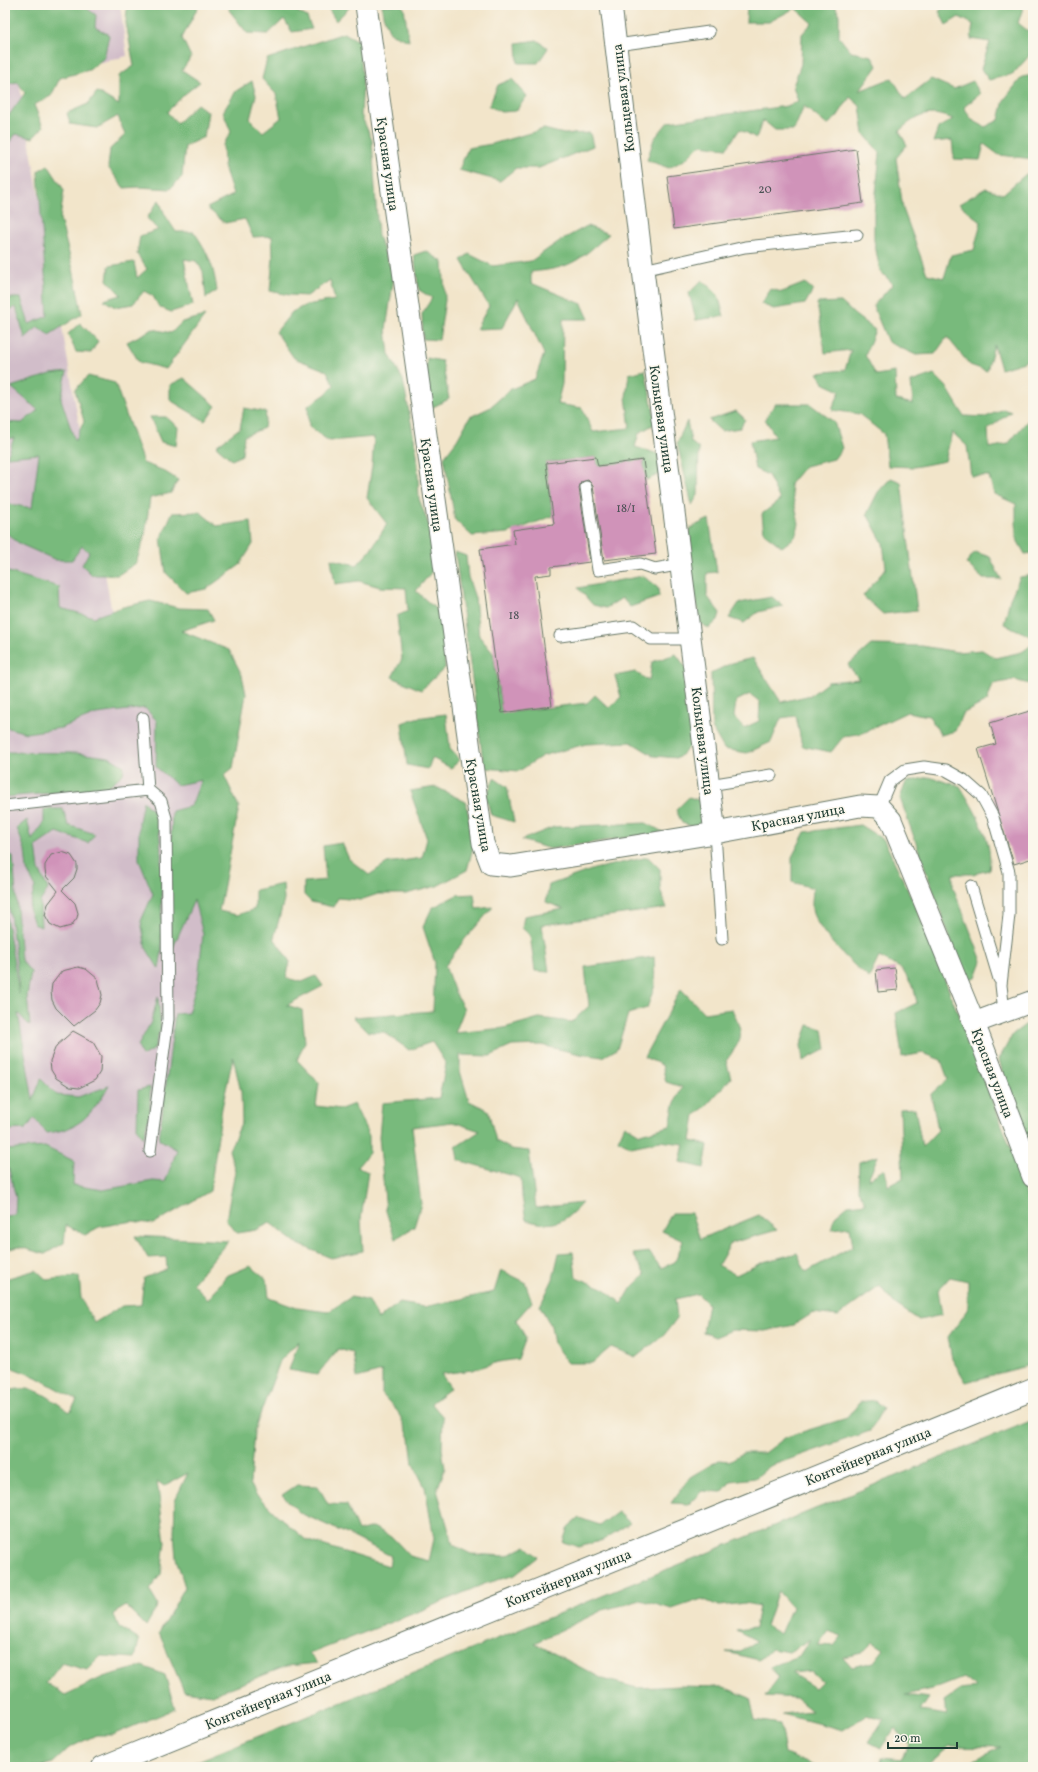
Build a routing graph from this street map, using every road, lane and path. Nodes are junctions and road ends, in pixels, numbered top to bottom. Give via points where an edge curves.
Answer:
1 (366, 5) edge
2 (611, 5) edge
3 (708, 32) dead end
4 (617, 45) junction
5 (857, 235) dead end
6 (643, 270) junction
7 (586, 487) dead end
8 (682, 564) junction
9 (560, 636) dead end
10 (690, 639) junction
11 (143, 718) dead end
12 (771, 775) dead end
13 (709, 785) junction
14 (148, 790) junction
15 (5, 806) edge
16 (879, 807) junction
17 (715, 833) junction
18 (971, 886) dead end
19 (722, 939) dead end
20 (1001, 985) junction
21 (1033, 1001) edge
22 (1004, 1012) junction
23 (974, 1023) junction
24 (150, 1151) dead end
25 (1033, 1177) edge
26 (1033, 1389) edge
27 (102, 1767) edge

1 - 17 street, Красная улица via 483,843 491,864 511,866
2 - 4 street, Кольцевая улица
3 - 4 lane
4 - 6 street, Кольцевая улица
5 - 6 lane via 745,247
6 - 8 street, Кольцевая улица
7 - 8 lane via 598,570 640,564 655,569
8 - 10 street, Кольцевая улица
9 - 10 lane via 633,626 651,639
10 - 13 street, Кольцевая улица
11 - 14 lane
12 - 13 lane
13 - 17 street, Кольцевая улица
14 - 15 lane
14 - 24 lane via 161,801 166,818 168,1019
16 - 17 street, Красная улица via 860,806
16 - 20 lane via 890,781 905,770 924,767 946,770 964,780 981,795 993,817 1009,872 1009,915
16 - 23 street, Красная улица via 890,820
17 - 19 lane
18 - 20 lane
20 - 22 lane
21 - 22 street
22 - 23 street
23 - 25 street, Красная улица
26 - 27 street, Контейнерная улица

